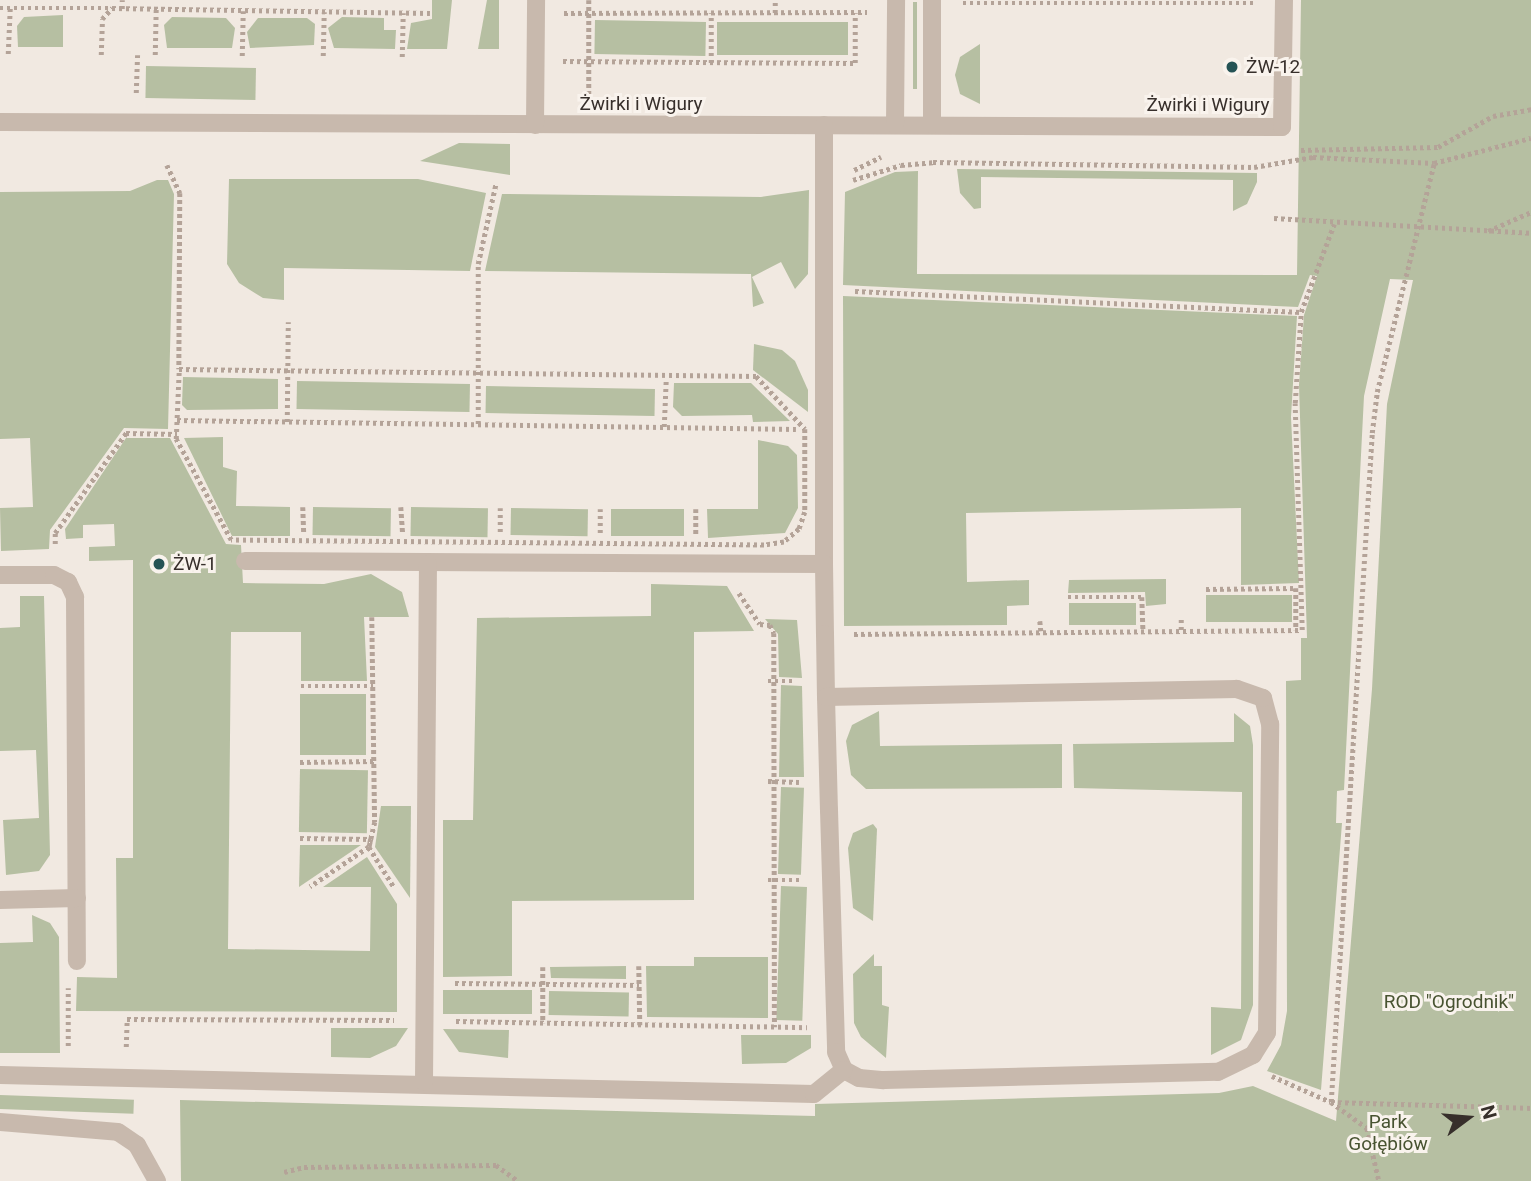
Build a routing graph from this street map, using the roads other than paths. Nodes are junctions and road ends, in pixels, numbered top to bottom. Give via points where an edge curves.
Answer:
1 (932, 0) edge
2 (1284, 0) edge
3 (896, 6) edge
4 (536, 7) edge
5 (0, 122) edge
6 (535, 125) junction
7 (824, 125) junction
8 (895, 125) junction
9 (932, 125) junction
10 (244, 561) dead end
11 (428, 564) junction
12 (824, 564) junction
13 (0, 575) edge
14 (826, 697) junction
15 (77, 898) junction
16 (0, 900) edge
17 (77, 961) road end
18 (844, 1070) junction
19 (0, 1075) edge
20 (424, 1082) junction
21 (0, 1122) edge
22 (157, 1181) edge

1 - 9 street
2 - 9 street, Żwirki i Wigury via 1282,127
3 - 8 street
4 - 6 street
5 - 6 street, Żwirki i Wigury
6 - 7 street, Żwirki i Wigury
7 - 8 street, Żwirki i Wigury
7 - 12 street
8 - 9 street, Żwirki i Wigury
10 - 11 street
11 - 12 street
11 - 20 street
12 - 14 street
13 - 15 street via 54,575 68,582 75,597
14 - 18 street via 836,1052
14 - 18 street via 1237,689 1263,698 1270,724 1267,1033 1245,1060 1218,1072 884,1080 859,1078
15 - 16 street
15 - 17 street
18 - 20 street via 814,1094
19 - 20 street
21 - 22 street via 118,1132 137,1145

